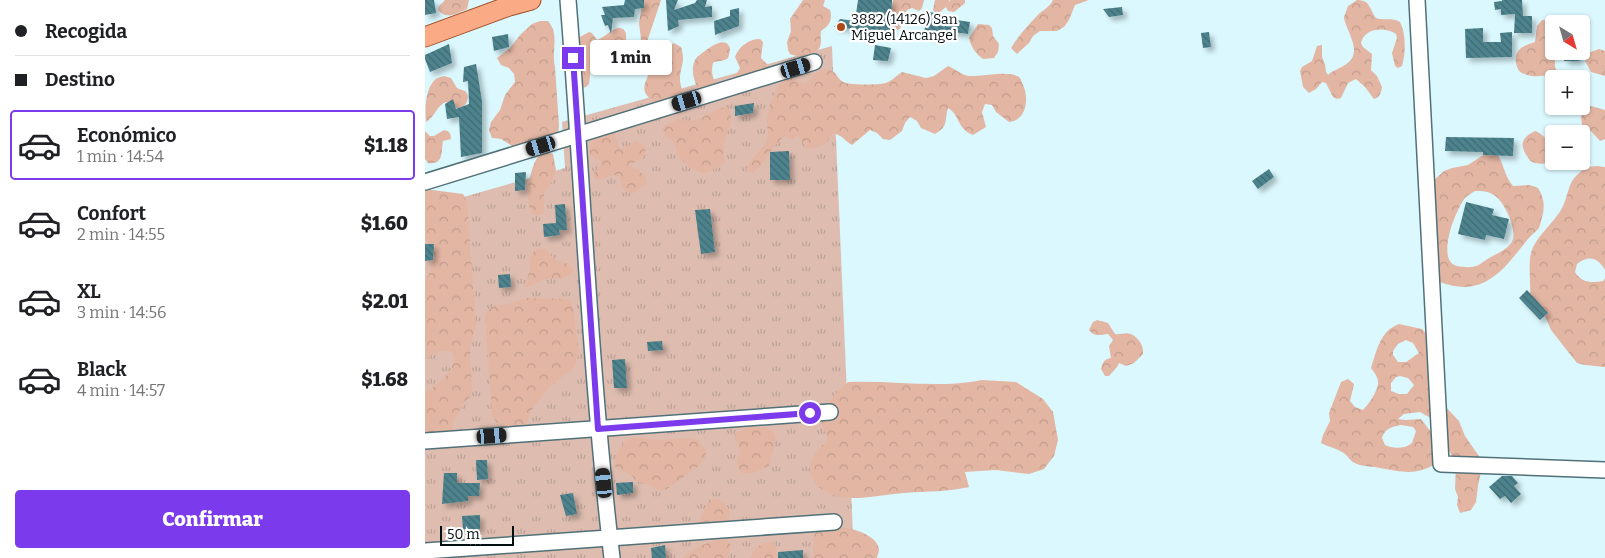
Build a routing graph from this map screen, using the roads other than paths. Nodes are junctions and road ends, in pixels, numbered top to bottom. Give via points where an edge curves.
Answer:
1 (531, 0) edge
2 (568, 0) edge
3 (1417, 0) edge
4 (425, 37) edge
5 (814, 62) dead end
6 (579, 135) junction
7 (425, 182) edge
8 (830, 412) dead end
9 (598, 429) junction
10 (425, 441) edge
11 (1605, 470) edge
12 (834, 522) dead end
13 (609, 537) junction
14 (425, 551) edge
15 (612, 558) edge

1 - 4 main road
2 - 6 street
3 - 11 street via 1441,464
5 - 6 street
6 - 7 street
6 - 9 street
8 - 9 street
9 - 10 street
9 - 13 street
12 - 13 street
13 - 14 street
13 - 15 street

